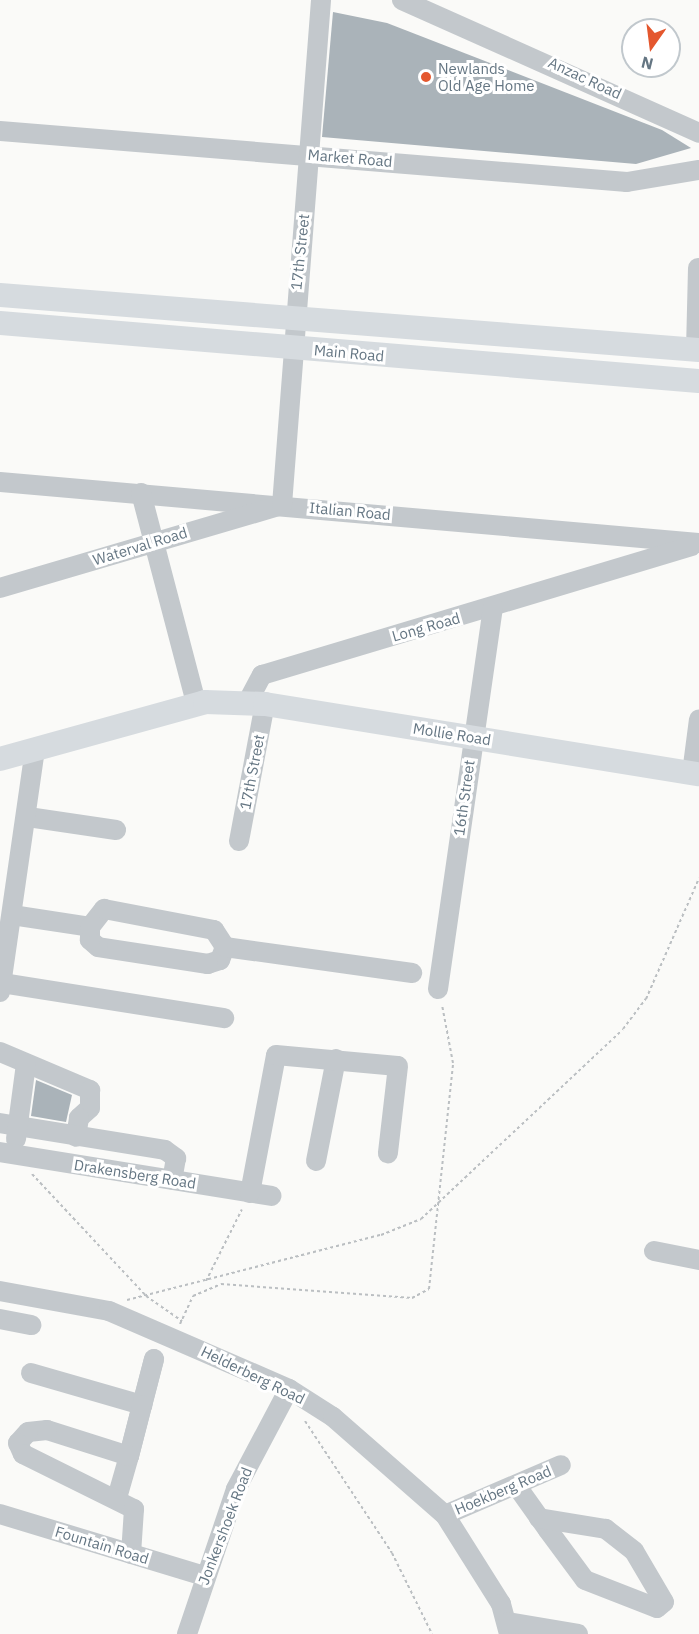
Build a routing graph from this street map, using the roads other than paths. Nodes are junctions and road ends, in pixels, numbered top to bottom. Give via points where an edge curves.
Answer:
1 (321, 0) edge
2 (402, 0) edge
3 (0, 131) edge
4 (699, 133) edge
5 (310, 154) junction
6 (699, 170) edge
7 (698, 268) edge
8 (0, 295) edge
9 (294, 315) junction
10 (0, 323) edge
11 (291, 348) junction
12 (697, 350) edge
13 (699, 381) edge
14 (0, 482) edge
15 (141, 493) junction
16 (282, 505) junction
17 (632, 535) junction
18 (156, 540) junction
19 (699, 543) edge
20 (618, 565) junction
21 (0, 588) edge
22 (493, 607) junction
23 (201, 702) junction
24 (256, 703) junction
25 (699, 719) edge
26 (473, 738) junction
27 (35, 749) junction
28 (0, 759) edge
29 (695, 773) edge
30 (28, 817) junction
31 (116, 830) dead end
32 (239, 841) dead end
33 (12, 915) junction
34 (90, 927) junction
35 (225, 947) junction
36 (412, 973) dead end
37 (1, 988) edge
38 (438, 989) road end
39 (224, 1018) dead end
40 (0, 1052) edge
41 (336, 1059) junction
42 (26, 1064) junction
43 (8, 1125) edge
44 (76, 1137) junction
45 (388, 1153) dead end
46 (8, 1154) edge
47 (316, 1161) dead end
48 (172, 1180) junction
49 (250, 1193) junction
50 (271, 1196) dead end
51 (654, 1251) dead end
52 (699, 1260) edge
53 (0, 1291) edge
54 (0, 1319) edge
55 (32, 1325) dead end
56 (31, 1373) dead end
57 (286, 1394) junction
58 (142, 1406) junction
59 (129, 1456) junction
60 (561, 1465) dead end
61 (516, 1485) junction
62 (117, 1498) junction
63 (0, 1515) edge
64 (445, 1515) junction
65 (539, 1518) junction
66 (131, 1554) junction
67 (204, 1576) junction
68 (509, 1628) edge
69 (188, 1634) edge
70 (578, 1634) edge

1 - 5 street, 17th Street
2 - 4 street, Anzac Road
3 - 5 street, Market Road
5 - 6 street, Market Road via 627,182
5 - 9 street, 17th Street
7 - 12 street
8 - 9 main road
9 - 11 street, 17th Street
9 - 12 main road
10 - 11 main road, Main Road
11 - 13 main road, Main Road
11 - 16 street, 17th Street
14 - 15 street, Italian Road
15 - 16 street, Italian Road
15 - 18 street
16 - 17 street, Italian Road
16 - 18 street, Waterval Road
17 - 19 street, Italian Road
17 - 20 street
18 - 21 street, Waterval Road
18 - 23 street
19 - 20 street, Long Road
20 - 22 street, Long Road
22 - 24 street, Long Road via 262,675
22 - 26 street, 16th Street
23 - 24 main road, Mollie Road
23 - 27 main road
24 - 26 main road, Mollie Road
24 - 32 street, 17th Street
25 - 29 street
26 - 29 main road, Mollie Road
26 - 38 street, 16th Street
27 - 28 main road
27 - 30 street
30 - 31 street
30 - 33 street
33 - 34 street
33 - 37 street
34 - 35 street via 104,909 214,930
34 - 35 street via 90,940 98,947 208,964 220,960
35 - 36 street
37 - 39 street
40 - 42 street
41 - 45 street via 399,1067
41 - 47 street
41 - 49 street via 274,1056
42 - 43 street
42 - 44 street via 73,1078 90,1090 90,1108 79,1118
43 - 44 street
43 - 46 street
44 - 48 street via 173,1153
46 - 48 street, Drakensberg Road
48 - 49 street, Drakensberg Road
49 - 50 street, Drakensberg Road
51 - 52 street
53 - 57 street, Helderberg Road via 79,1303 178,1329
54 - 55 street
56 - 58 street
57 - 64 street, Helderberg Road via 333,1417
57 - 67 street, Jonkershoek Road via 236,1489
58 - 59 street
58 - 59 street via 154,1359
59 - 62 street
59 - 62 street via 47,1430 28,1432 18,1443 23,1454
60 - 61 street, Hoekberg Road
61 - 64 street, Hoekberg Road
61 - 65 street
62 - 66 street via 137,1516
63 - 66 street, Fountain Road
64 - 68 street, Helderberg Road
65 - 65 street via 585,1580 657,1608 663,1602 634,1551 606,1529
66 - 67 street, Fountain Road
67 - 69 street, Jonkershoek Road
68 - 70 street

